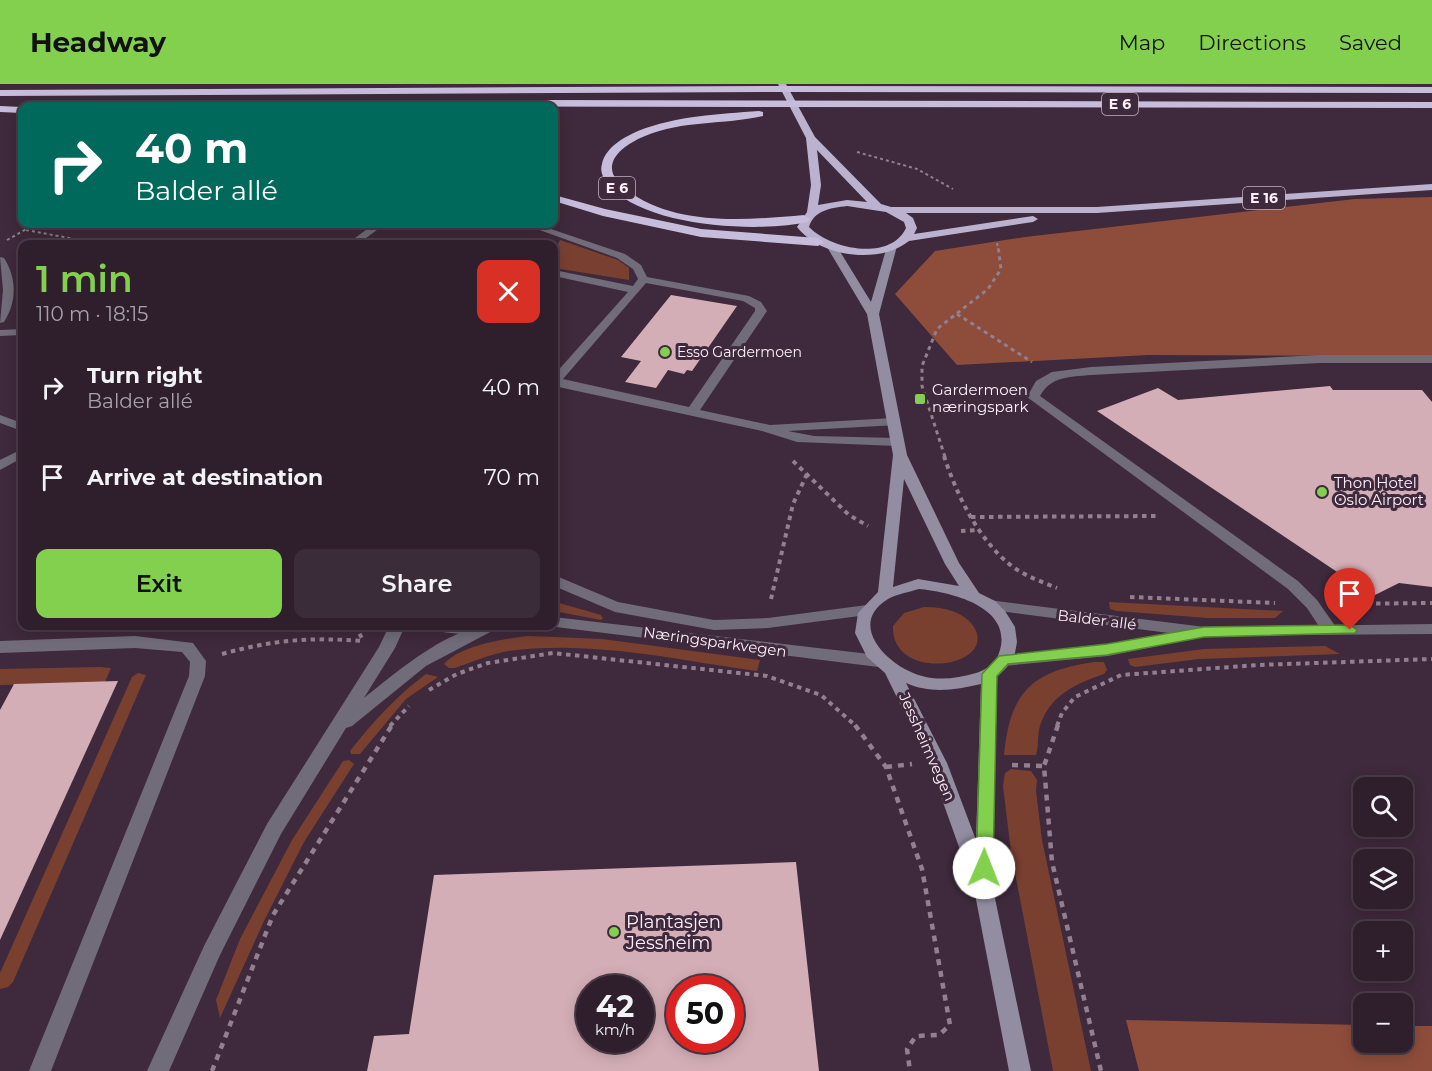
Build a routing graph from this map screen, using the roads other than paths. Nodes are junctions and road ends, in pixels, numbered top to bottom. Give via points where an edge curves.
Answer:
1 (782, 84) edge
2 (1432, 90) edge
3 (2, 93) edge
4 (879, 103) junction
5 (558, 104) edge
6 (1432, 105) edge
7 (0, 109) edge
8 (18, 109) edge
9 (811, 138) junction
10 (1432, 187) edge
11 (558, 199) edge
12 (876, 205) junction
13 (892, 210) junction
14 (1097, 210) junction
15 (808, 216) junction
16 (374, 228) edge
17 (540, 228) edge
18 (549, 231) junction
19 (907, 238) junction
20 (358, 240) edge
21 (546, 240) edge
22 (818, 242) junction
23 (892, 246) junction
24 (832, 247) junction
25 (0, 260) edge
26 (558, 274) edge
27 (4, 276) edge
28 (643, 279) junction
29 (636, 290) junction
30 (3, 301) edge
31 (873, 315) junction
32 (0, 320) edge
33 (18, 332) edge
34 (0, 333) edge
35 (1432, 359) edge
36 (558, 378) edge
37 (558, 383) edge
38 (692, 412) junction
39 (0, 419) edge
40 (893, 422) junction
41 (18, 426) edge
42 (765, 428) junction
43 (899, 448) junction
44 (18, 455) edge
45 (0, 466) edge
46 (558, 582) edge
47 (885, 593) junction
48 (972, 594) junction
49 (989, 605) junction
50 (867, 610) junction
51 (558, 622) edge
52 (1432, 629) edge
53 (395, 630) edge
54 (480, 630) edge
55 (1330, 630) junction
56 (1204, 632) junction
57 (0, 648) edge
58 (1004, 660) junction
59 (878, 661) junction
60 (893, 673) junction
61 (989, 674) junction
62 (336, 730) junction
63 (984, 889) junction
64 (40, 1071) edge
65 (158, 1071) edge
66 (1020, 1071) edge

1 - 9 highway, E 16
2 - 3 highway, E 6
4 - 5 highway, E 6
4 - 6 highway, E 6
4 - 15 highway, E 6 via 670,126 626,142 615,150 607,165 606,172 621,191 664,212 721,221
7 - 8 highway
9 - 12 highway, E 16
9 - 15 highway, E 16 via 816,185
10 - 14 highway, E 16
11 - 22 highway, E 6 via 701,234
12 - 13 highway, E 16
12 - 15 highway, E 16 via 847,203 821,208
13 - 14 highway, E 16
13 - 19 highway via 909,223 911,231
14 - 19 highway, E 16
15 - 22 highway via 803,227
16 - 20 street
17 - 18 street
18 - 21 street
18 - 28 street via 621,256 637,267
19 - 23 highway, E 16
22 - 24 highway, E 16
23 - 24 highway, E 16 via 863,251
23 - 31 main road
24 - 31 main road
25 - 27 street
26 - 29 street
27 - 30 street
28 - 29 street
28 - 38 street via 746,298 760,308
29 - 36 street
30 - 32 street
31 - 40 main road
33 - 34 street
35 - 55 street via 1308,360 1091,371 1052,376 1040,384 1033,397 1293,585
37 - 38 street
38 - 42 street
39 - 41 street
40 - 42 street
40 - 43 main road
42 - 43 street via 797,438
43 - 47 main road
43 - 48 main road via 939,540
44 - 45 street
46 - 50 street, Næringsparkvegen via 615,607 714,625 768,623
47 - 48 main road via 918,584
47 - 50 main road
48 - 49 main road
49 - 56 street, Balder allé
49 - 58 main road via 1004,622 1009,641
50 - 59 main road via 862,635
51 - 59 street, Næringsparkvegen
52 - 55 street, Balder allé
53 - 62 street
54 - 62 street via 420,662
55 - 56 street, Balder allé
56 - 58 street, Balder allé via 1107,650
57 - 64 street via 135,642 187,647 198,661 197,676
58 - 61 main road
59 - 60 main road
60 - 61 main road via 933,685 973,682
60 - 63 main road, Jessheimvegen via 938,763
61 - 63 main road, Jessheimvegen
62 - 65 street via 274,829 211,952
63 - 66 main road, Jessheimvegen

